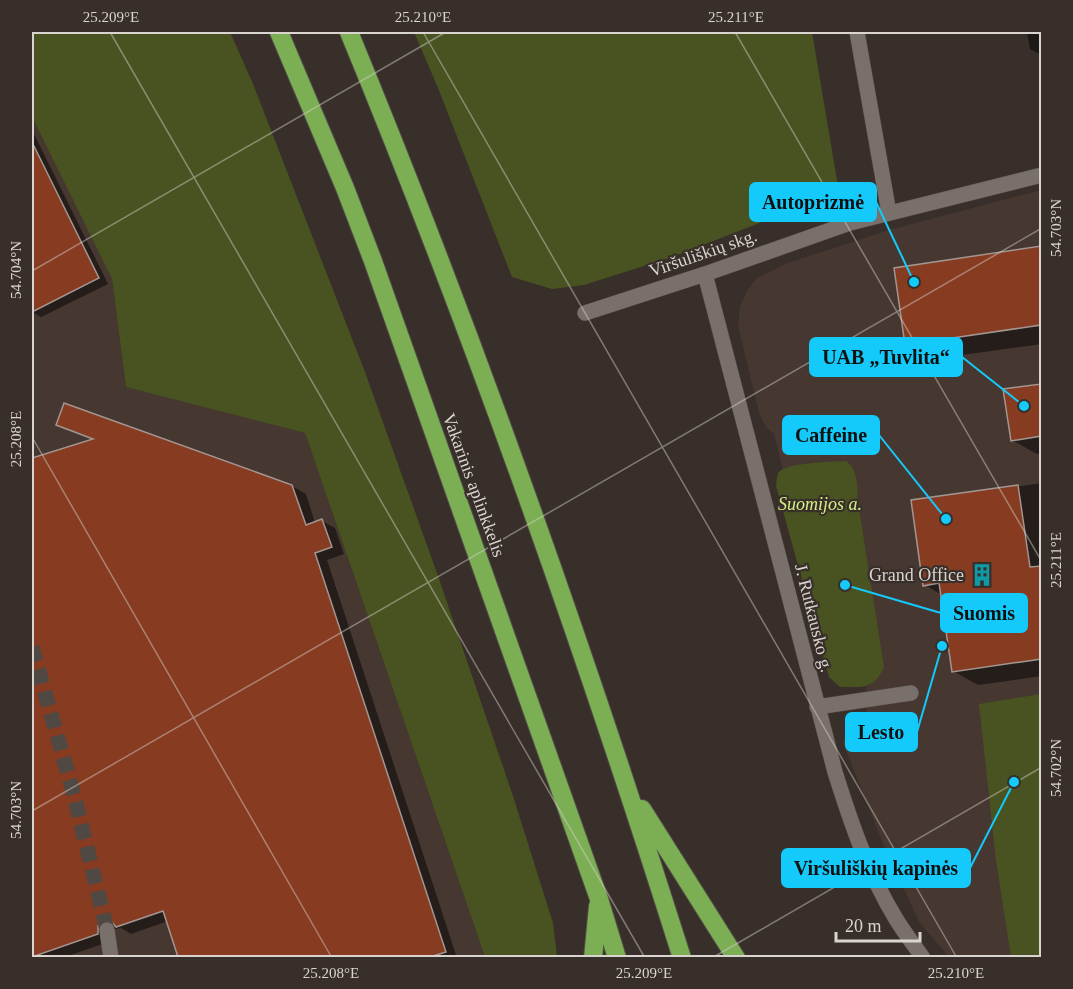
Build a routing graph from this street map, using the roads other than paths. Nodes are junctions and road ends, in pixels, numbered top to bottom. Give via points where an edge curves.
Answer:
1 (279, 32) edge
2 (349, 32) edge
3 (857, 32) edge
4 (1041, 175) edge
5 (889, 213) junction
6 (705, 274) junction
7 (585, 313) dead end
8 (912, 693) dead end
9 (817, 707) junction
10 (628, 787) junction
11 (599, 899) junction
12 (107, 930) tunnel mouth
13 (111, 957) edge
14 (592, 957) edge
15 (616, 957) edge
16 (681, 957) edge
17 (736, 957) edge
18 (923, 957) edge

1 - 11 highway, Vakarinis aplinkkelis via 373,261
2 - 10 highway via 477,355
3 - 5 street
4 - 5 street, Viršuliškių skg.
5 - 6 street, Viršuliškių skg.
6 - 7 street, Viršuliškių skg.
6 - 9 street, J. Rutkausko g.
8 - 9 street
9 - 18 street, J. Rutkausko g. via 852,825 874,878
10 - 16 highway
10 - 17 highway
11 - 14 highway
11 - 15 highway, Vakarinis aplinkkelis
12 - 13 street

